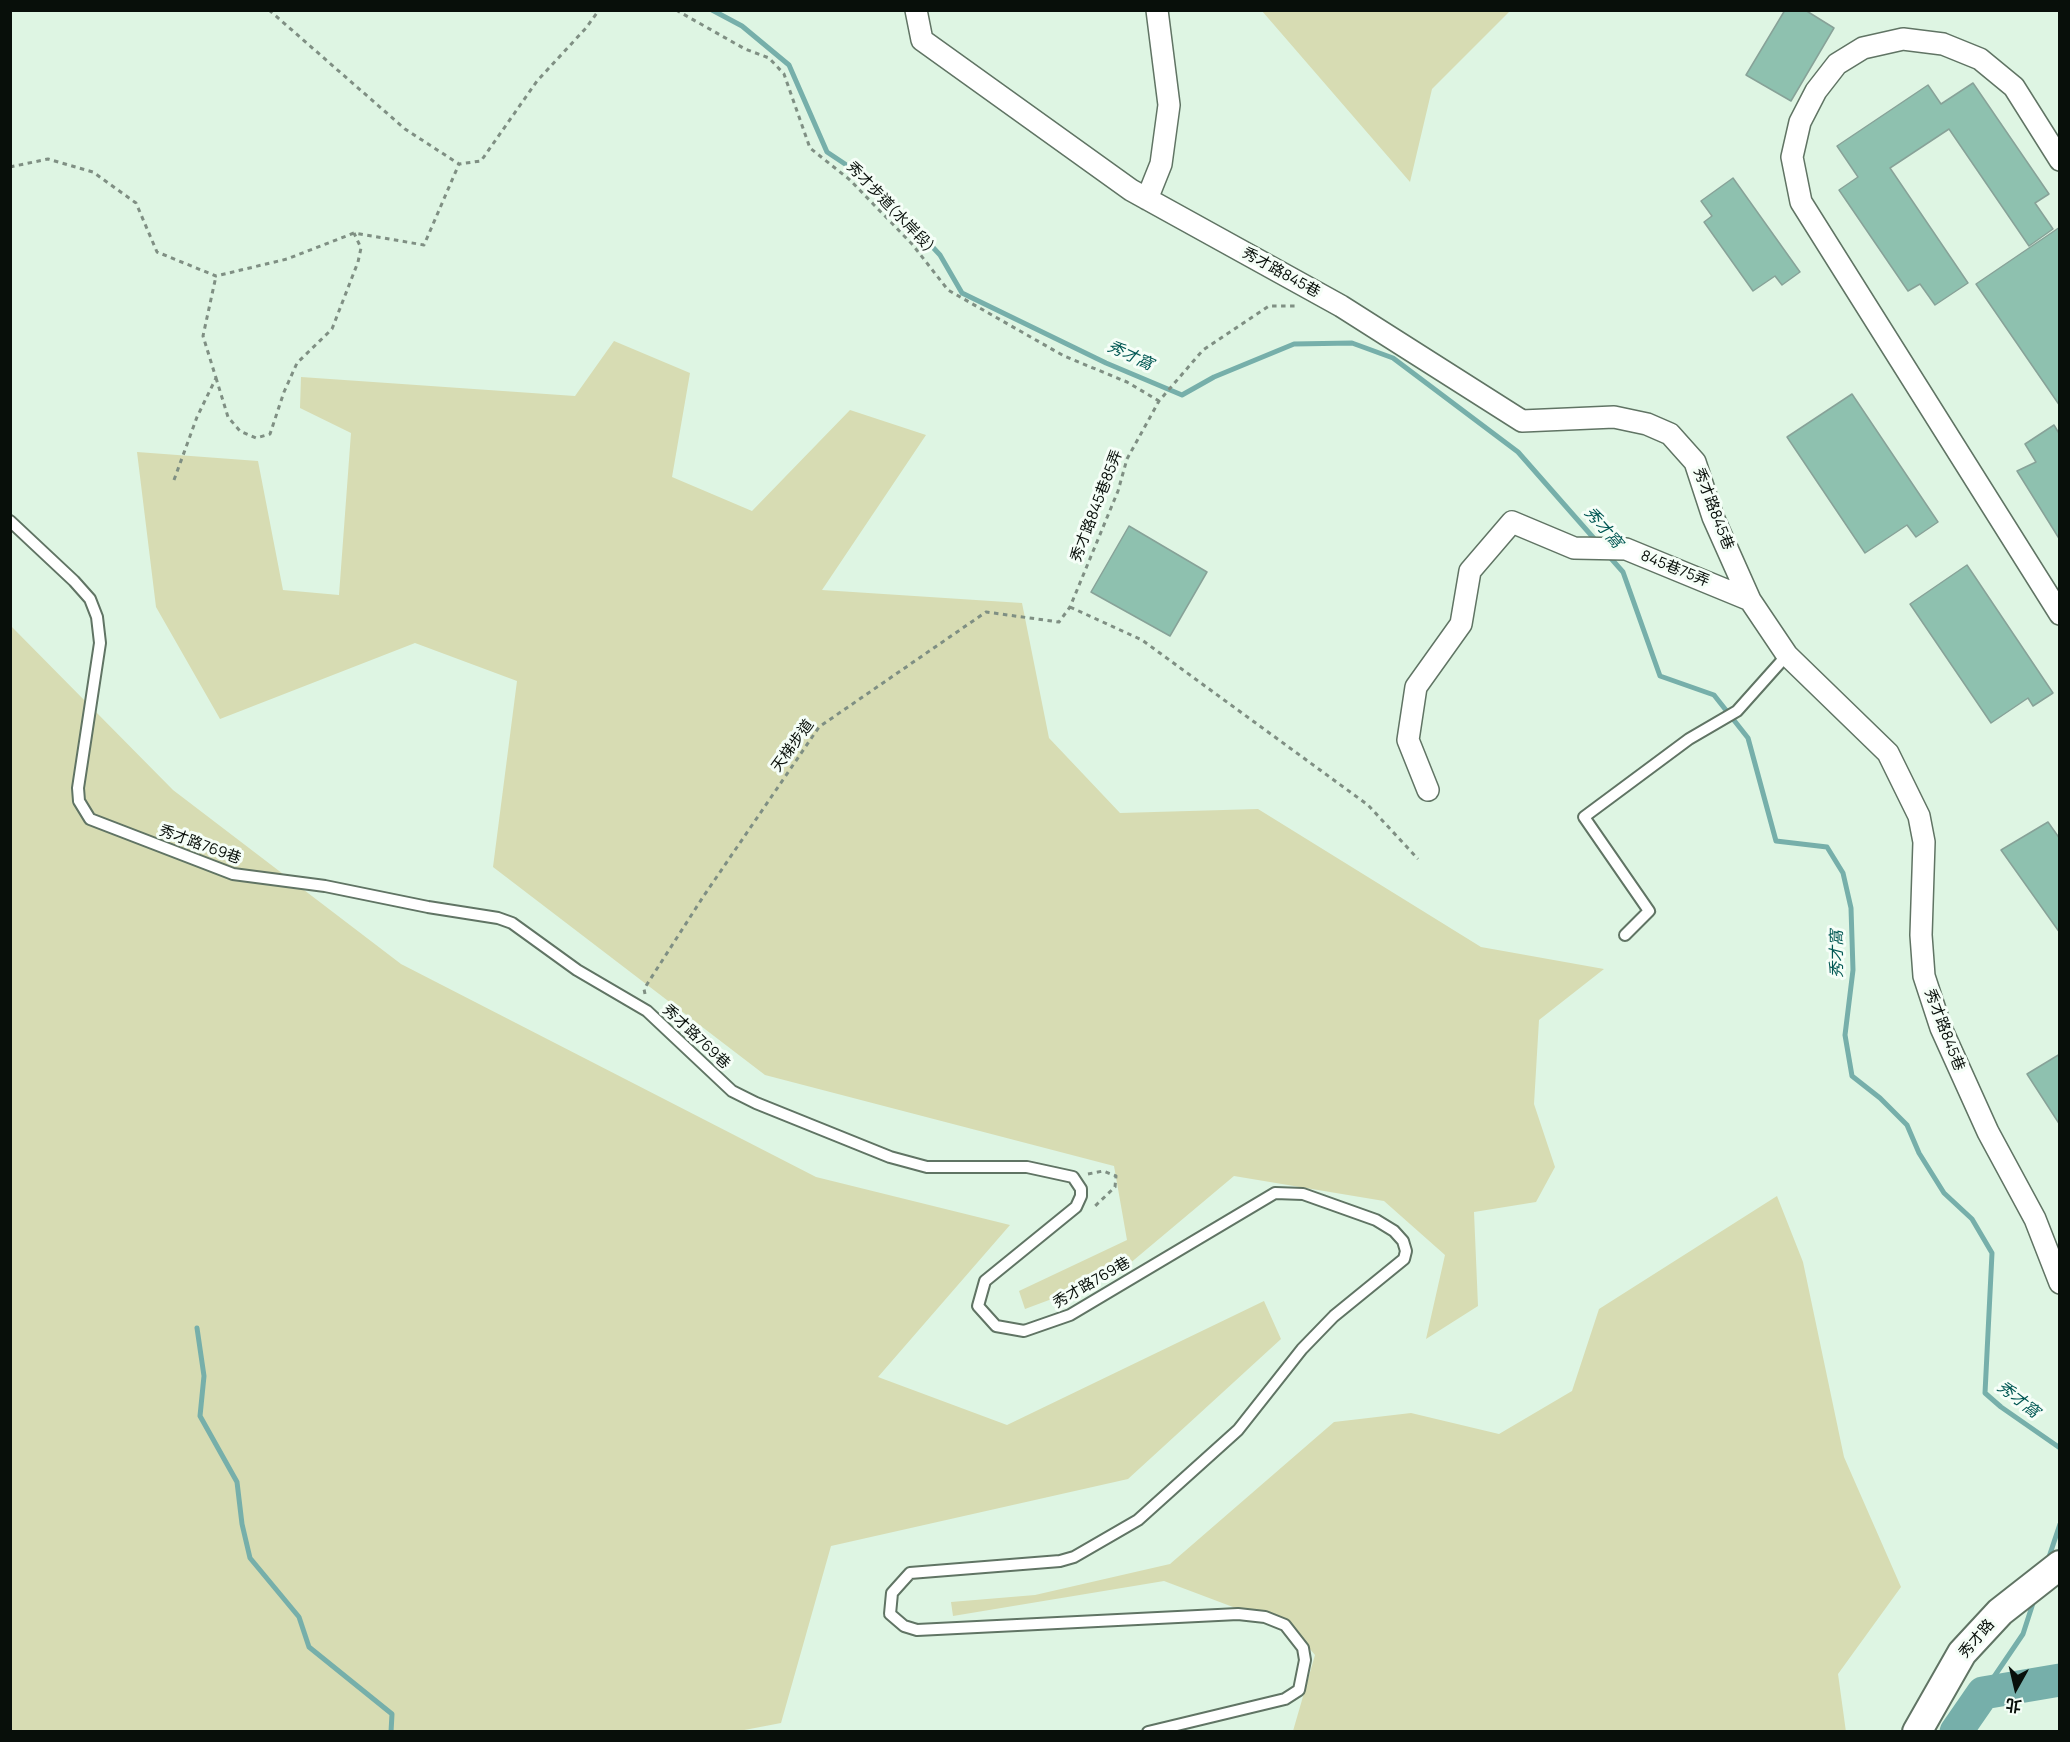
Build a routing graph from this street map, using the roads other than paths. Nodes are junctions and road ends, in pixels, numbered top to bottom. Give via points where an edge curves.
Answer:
1 (916, 10) edge
2 (1157, 10) edge
3 (2060, 160) edge
4 (1147, 199) junction
5 (10, 521) edge
6 (1750, 600) junction
7 (2060, 614) edge
8 (1787, 655) junction
9 (1428, 790) dead end
10 (1625, 935) dead end
11 (2060, 1283) edge
12 (2060, 1565) edge
13 (1148, 1731) edge
14 (1917, 1731) edge

1 - 4 street, 秀才路845巷 via 922,40
2 - 4 street via 1169,105 1161,164
3 - 7 street via 2014,87 1980,59 1943,44 1903,39 1863,48 1837,64 1816,91 1800,122 1792,157 1801,202
4 - 6 street, 秀才路845巷 via 1341,306 1522,421 1614,417 1670,434 1695,462 1713,517
5 - 13 lane, 秀才路769巷 via 74,581 90,599 97,617 100,643 78,788 79,801 90,819 233,874 325,886 512,922 577,970 647,1011 732,1091 890,1157 927,1167 1027,1167 1073,1176 1081,1189 1076,1207 985,1281 980,1292 978,1306 985,1317 1007,1330 1024,1331 1070,1315 1275,1193 1303,1194 1376,1220 1394,1231 1403,1241 1404,1259 1334,1316 1302,1349 1238,1430 1138,1520 1074,1557 910,1573 892,1593 890,1614 904,1626 917,1630 1238,1614 1264,1617 1285,1625 1303,1648 1305,1660 1299,1690 1285,1700
6 - 8 street, 秀才路845巷
6 - 9 street, 845巷75弄 via 1626,549 1574,548 1512,522 1470,571 1461,624 1416,687 1408,740
8 - 10 lane via 1737,711 1689,739 1584,818 1649,911
8 - 11 street, 秀才路845巷 via 1888,753 1919,816 1924,842 1924,976 1941,1029 1988,1132 2035,1219
12 - 14 main road, 秀才路 via 2000,1612 1962,1653

